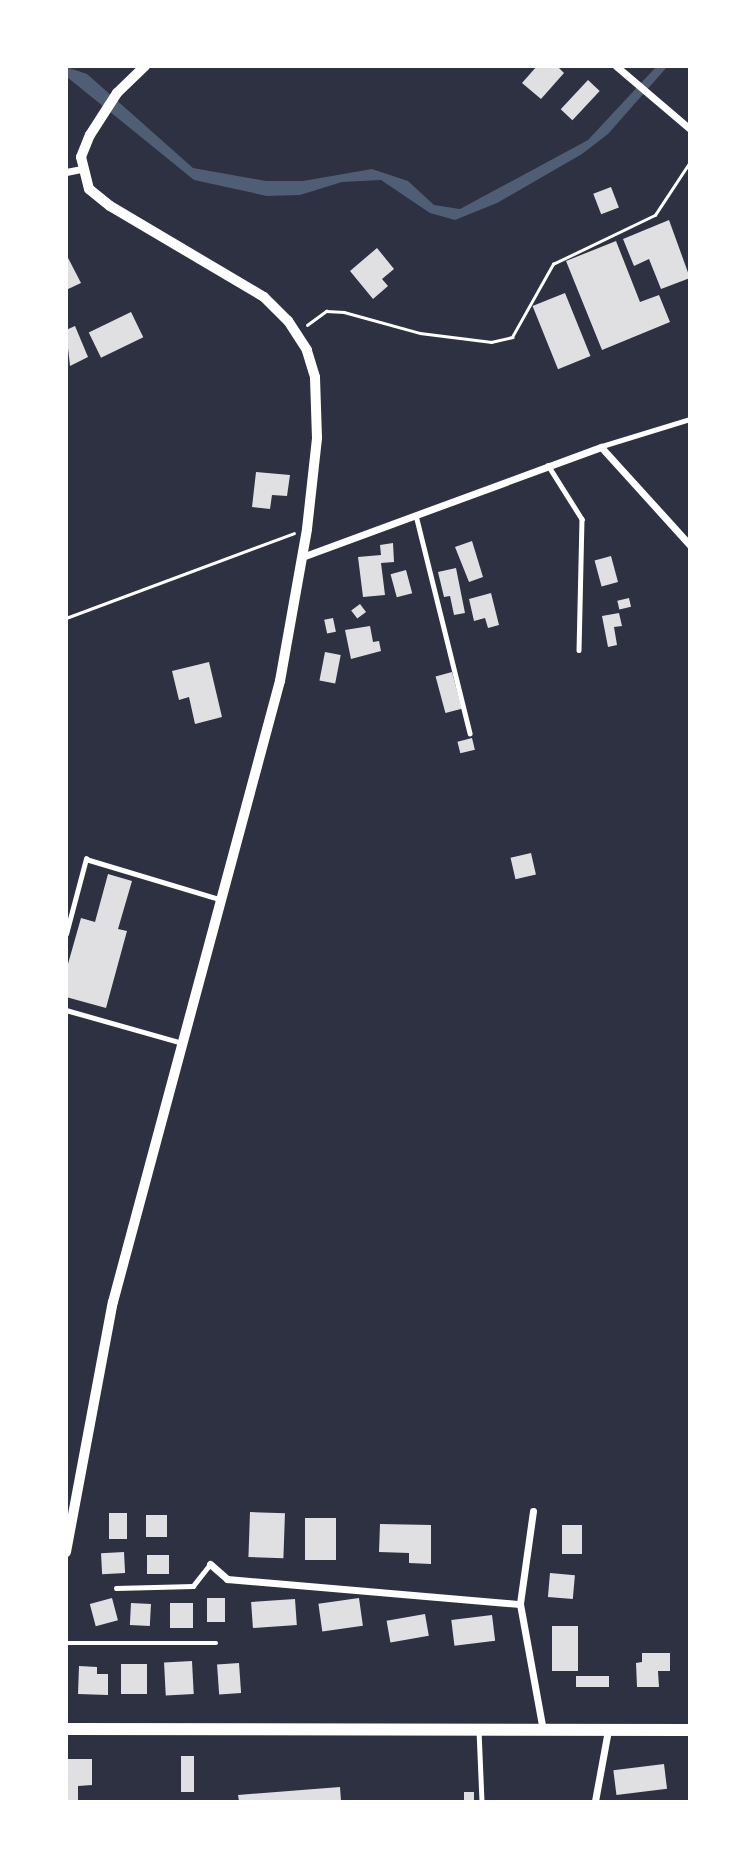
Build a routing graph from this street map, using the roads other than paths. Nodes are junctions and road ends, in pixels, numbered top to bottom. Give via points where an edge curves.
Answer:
1 (145, 66) edge
2 (616, 66) edge
3 (690, 129) edge
4 (81, 169) junction
5 (66, 172) edge
6 (690, 419) edge
7 (601, 447) junction
8 (548, 464) junction
9 (416, 514) junction
10 (690, 545) edge
11 (302, 557) junction
12 (579, 650) dead end
13 (470, 733) dead end
14 (223, 900) junction
15 (66, 934) edge
16 (66, 1010) edge
17 (185, 1044) junction
18 (533, 1511) dead end
19 (66, 1552) edge
20 (210, 1563) joint
21 (116, 1588) dead end
22 (520, 1604) junction
23 (66, 1643) edge
24 (216, 1643) dead end
25 (66, 1728) edge
26 (478, 1730) junction
27 (608, 1730) junction
28 (690, 1730) edge
29 (543, 1731) junction
30 (482, 1801) edge
31 (595, 1801) edge

1 - 4 street via 103,114 81,157
2 - 3 street
4 - 5 street
4 - 11 street via 89,189 110,206 264,297 299,336 316,388 317,438
6 - 7 lane
7 - 8 street
7 - 10 street
8 - 9 street
8 - 12 lane via 582,519
9 - 11 street
9 - 13 lane
11 - 14 street via 280,681
14 - 15 lane via 86,859
14 - 17 street
16 - 17 lane
17 - 19 street via 113,1302
18 - 22 street
20 - 21 lane via 193,1587
20 - 22 street via 227,1579
22 - 29 street
23 - 24 lane
25 - 26 main road
26 - 29 main road
26 - 30 lane
27 - 28 main road
27 - 29 main road
27 - 31 street

